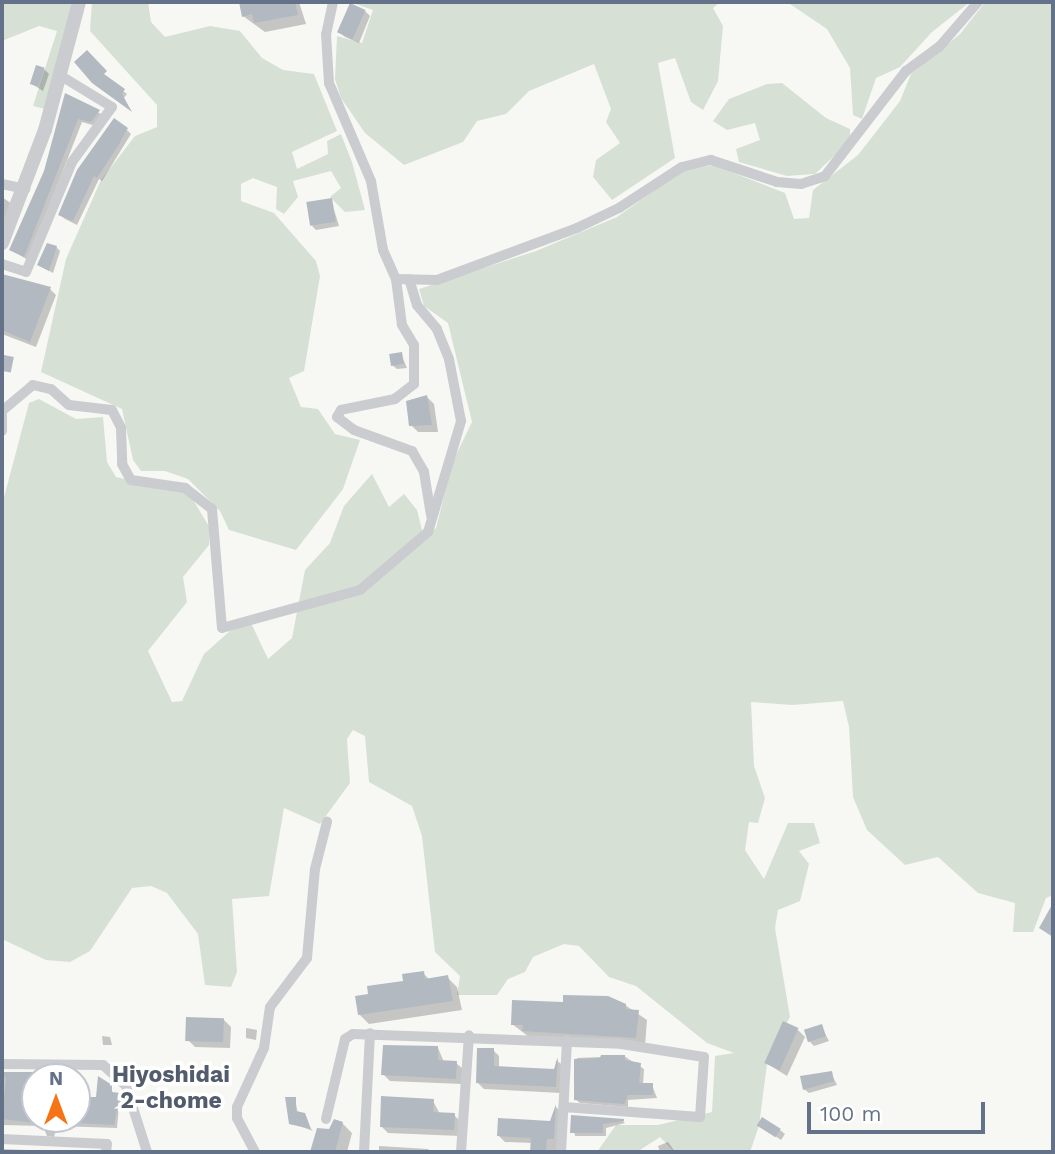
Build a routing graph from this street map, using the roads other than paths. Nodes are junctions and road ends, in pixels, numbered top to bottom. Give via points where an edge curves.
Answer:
1 (79, 2) edge
2 (333, 2) edge
3 (978, 2) edge
4 (61, 76) junction
5 (2, 184) edge
6 (25, 189) junction
7 (2, 243) edge
8 (2, 264) edge
9 (396, 279) junction
10 (409, 279) junction
11 (2, 412) edge
12 (2, 431) edge
13 (432, 518) junction
14 (327, 822) dead end
15 (370, 1033) junction
16 (469, 1035) junction
17 (566, 1040) junction
18 (2, 1064) edge
19 (563, 1107) junction
20 (326, 1119) dead end
21 (2, 1139) edge
22 (106, 1152) edge
23 (147, 1152) edge
24 (255, 1152) edge
25 (363, 1152) edge
26 (461, 1152) edge
27 (561, 1152) edge

1 - 4 street
2 - 9 street via 326,34 330,83 371,181 383,250
3 - 10 street via 956,30 906,71 825,176 801,184 777,182 711,160 682,167 578,228 437,280
4 - 6 street
4 - 8 street via 112,107 72,162 26,272
5 - 6 street
6 - 7 street
9 - 10 street
9 - 13 street via 402,325 414,345 414,384 396,398 341,410 337,417 354,430 412,451 424,472
10 - 13 street via 417,305 437,329 449,359 461,421
11 - 12 street
11 - 13 street via 33,385 51,389 69,405 111,410 121,428 122,464 131,480 184,488 212,509 222,628 360,590 428,532
14 - 24 street via 315,869 307,958 270,1007 264,1048 237,1107 237,1118
15 - 16 street
15 - 20 street via 345,1039
15 - 25 street
16 - 17 street
16 - 26 street
17 - 19 street
17 - 19 street via 704,1057 700,1117
18 - 23 street via 103,1065 126,1086
19 - 27 street
21 - 22 street via 107,1144

